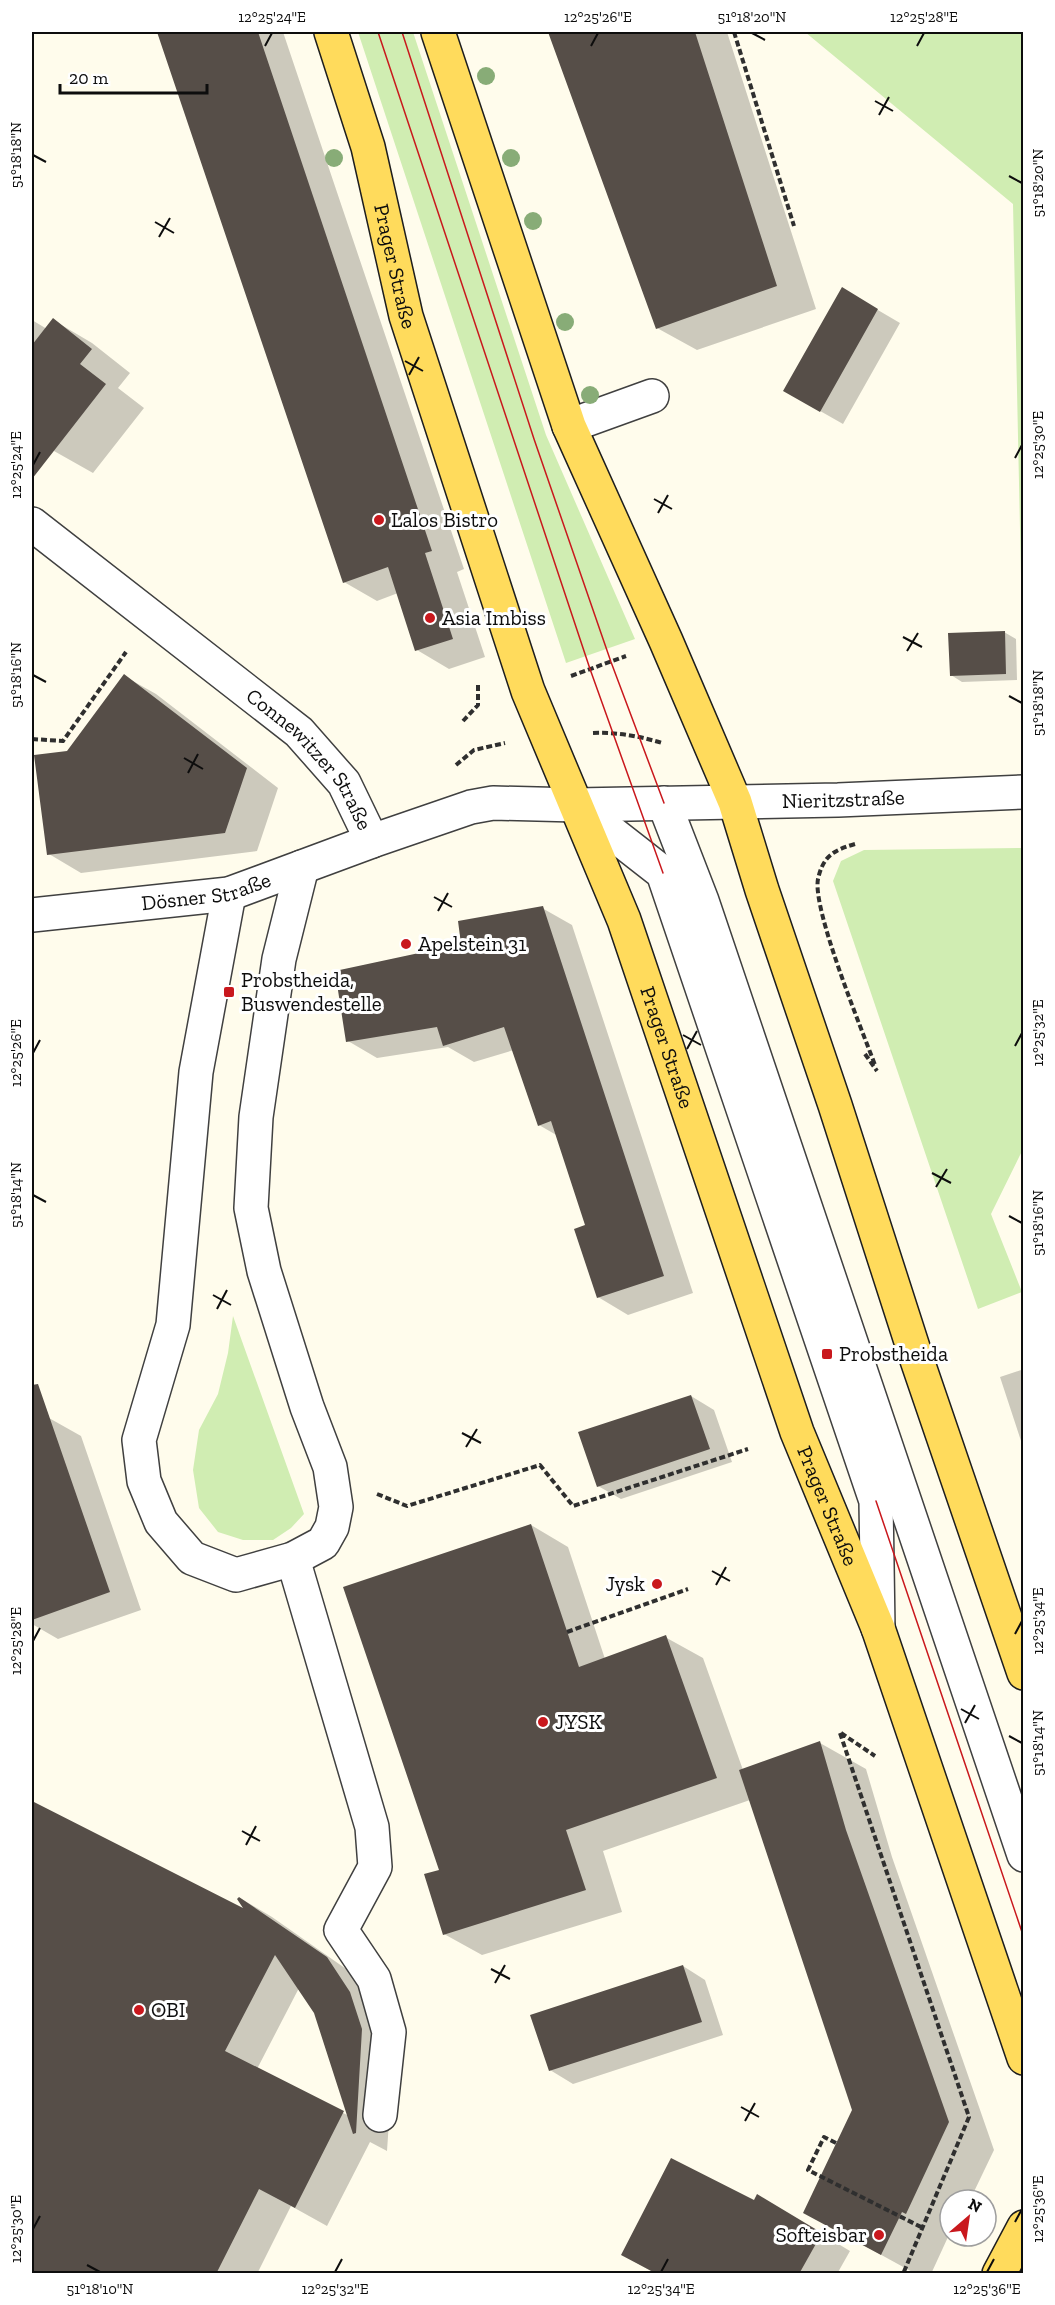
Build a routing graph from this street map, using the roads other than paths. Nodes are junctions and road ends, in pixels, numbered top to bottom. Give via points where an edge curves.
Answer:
1 (331, 32) edge
2 (438, 32) edge
3 (652, 396) dead end
4 (569, 426) junction
5 (32, 524) edge
6 (1023, 792) edge
7 (735, 802) junction
8 (664, 803) junction
9 (576, 805) junction
10 (372, 840) junction
11 (302, 867) junction
12 (229, 894) junction
13 (32, 915) edge
14 (293, 1559) junction
15 (878, 1628) junction
16 (1023, 1673) edge
17 (1023, 1855) edge
18 (1023, 2058) edge
19 (380, 2115) dead end
20 (1023, 2227) edge
21 (999, 2274) edge

1 - 9 main road, Prager Straße via 368,147 406,316 528,691
2 - 4 main road
3 - 4 street
4 - 7 main road
5 - 10 street, Connewitzer Straße via 299,732 344,783
6 - 7 street, Nieritzstraße
7 - 8 street, Nieritzstraße
7 - 16 main road
8 - 9 street, Connewitzer Straße
8 - 17 street via 702,901
9 - 10 street, Connewitzer Straße via 493,803
9 - 15 main road, Prager Straße via 624,920 796,1432
9 - 15 street via 663,873 876,1501
10 - 11 street, Dösner Straße
11 - 12 street, Dösner Straße
11 - 14 street via 279,959 256,1117 251,1208 264,1271 330,1467 336,1507 332,1527 323,1543
12 - 13 street, Dösner Straße
12 - 14 street via 196,1072 173,1324 140,1440 144,1481 161,1522 192,1558 236,1575
14 - 19 street via 372,1827 375,1868 341,1930 374,1979 389,2032
15 - 18 main road, Prager Straße
20 - 21 main road

